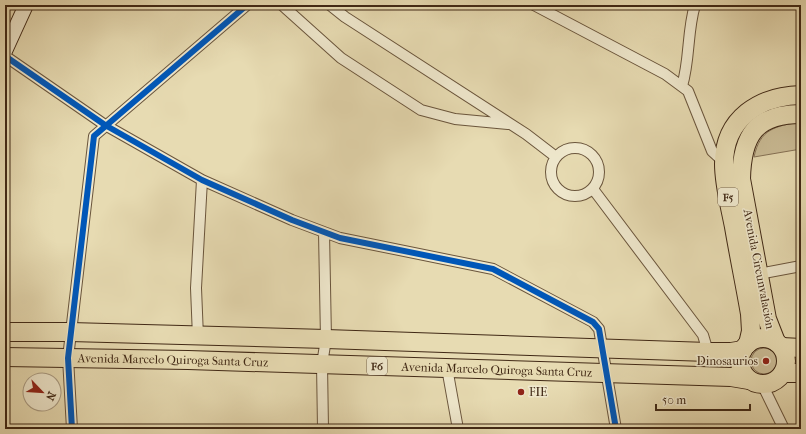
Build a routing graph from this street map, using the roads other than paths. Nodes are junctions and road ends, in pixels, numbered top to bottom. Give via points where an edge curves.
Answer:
1 (26, 5) edge
2 (247, 5) edge
3 (282, 5) edge
4 (330, 5) edge
5 (534, 5) edge
6 (695, 5) edge
7 (549, 9) edge
8 (5, 51) edge
9 (5, 56) edge
10 (682, 86) junction
11 (801, 95) edge
12 (801, 114) edge
13 (510, 124) junction
14 (105, 125) junction
15 (556, 157) junction
16 (724, 162) junction
17 (202, 180) junction
18 (733, 180) junction
19 (593, 188) junction
20 (324, 232) junction
21 (801, 266) edge
22 (760, 274) junction
23 (5, 332) edge
24 (70, 332) junction
25 (198, 337) junction
26 (326, 339) junction
27 (779, 344) junction
28 (745, 347) junction
29 (801, 348) edge
30 (603, 349) junction
31 (708, 352) junction
32 (5, 357) edge
33 (68, 358) junction
34 (322, 364) junction
35 (447, 368) junction
36 (783, 373) junction
37 (801, 373) edge
38 (607, 374) junction
39 (756, 382) junction
40 (72, 429) edge
41 (322, 429) edge
42 (458, 429) edge
43 (616, 429) edge
44 (784, 429) edge

1 - 8 street
2 - 14 street
3 - 13 street via 341,58 421,110 455,119
4 - 13 street
5 - 7 street
6 - 10 street via 687,71
7 - 10 street
9 - 14 street
10 - 16 street via 688,91 712,151
11 - 16 highway, Avenida Circunvalación / F5 via 770,99 742,116 728,140
12 - 18 highway, Avenida Circunvalación / F5 via 769,118 756,129 748,141
13 - 15 street
14 - 17 street
14 - 24 street via 94,136
15 - 19 street via 550,173 556,188 563,193 579,196
15 - 19 street via 568,148 576,147 591,153 598,163 599,174
16 - 18 highway, Avenida Circunvalación / F5
17 - 20 street
17 - 25 street via 196,288
18 - 22 highway, Avenida Circunvalación / F5
18 - 28 highway, Avenida Circunvalación / F5 via 750,314 751,331
19 - 31 street via 703,335
20 - 26 street
20 - 30 street via 340,238 493,269 593,322 599,329
21 - 22 street
22 - 27 highway, Avenida Circunvalación / F5 via 767,319
23 - 24 highway, Avenida Marcelo Quiroga Santa Cruz / F6
24 - 25 highway, Avenida Marcelo Quiroga Santa Cruz / F6
24 - 33 street
25 - 26 highway, Avenida Marcelo Quiroga Santa Cruz / F6
26 - 30 highway, Avenida Marcelo Quiroga Santa Cruz / F6
26 - 34 street
27 - 28 highway via 762,338
27 - 29 highway
27 - 36 highway, F5 via 786,360
28 - 31 highway, Avenida Marcelo Quiroga Santa Cruz / F6 via 731,352
28 - 39 highway, F5 via 740,356 741,369
30 - 31 highway, Avenida Marcelo Quiroga Santa Cruz / F6
30 - 38 street
32 - 33 highway, Avenida Marcelo Quiroga Santa Cruz / F6
33 - 34 highway, Avenida Marcelo Quiroga Santa Cruz / F6
33 - 40 street
34 - 35 highway, Avenida Marcelo Quiroga Santa Cruz / F6
34 - 41 street
35 - 38 highway, Avenida Marcelo Quiroga Santa Cruz / F6
35 - 42 street
36 - 37 highway
36 - 39 highway via 774,381
38 - 39 highway, Avenida Marcelo Quiroga Santa Cruz / F6 via 731,377
38 - 43 street
39 - 44 street

